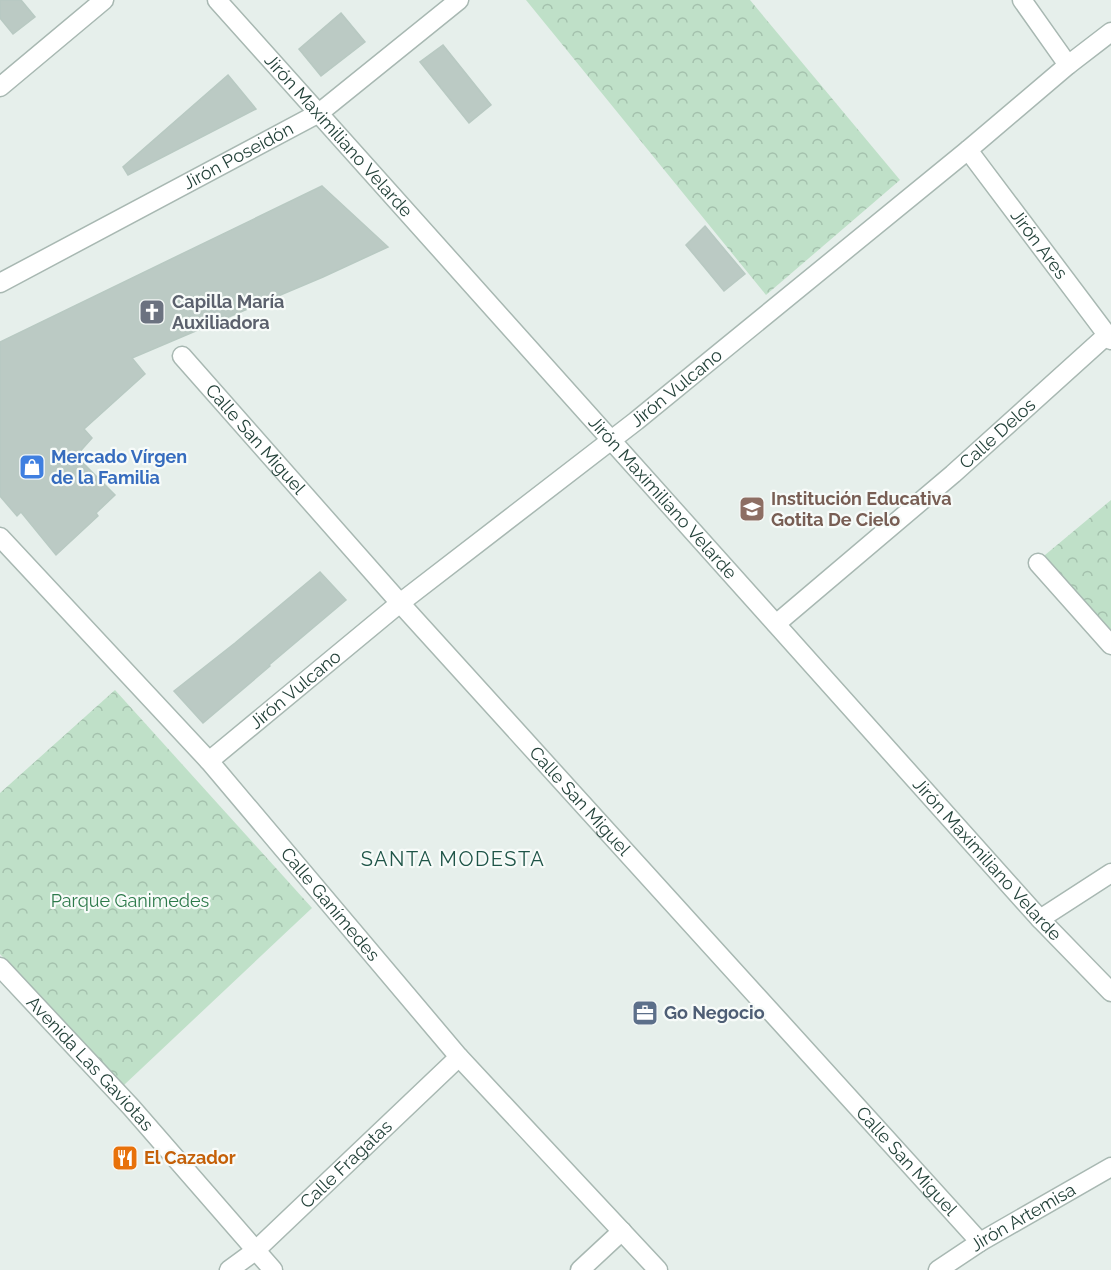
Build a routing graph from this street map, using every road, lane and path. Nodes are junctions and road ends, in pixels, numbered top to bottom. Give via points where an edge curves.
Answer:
1 (104, 0) edge
2 (217, 0) edge
3 (459, 0) edge
4 (1022, 0) edge
5 (1111, 32) edge
6 (1068, 65) junction
7 (0, 87) edge
8 (319, 113) junction
9 (968, 150) junction
10 (0, 283) edge
11 (1109, 337) edge
12 (182, 356) dead end
13 (612, 440) junction
14 (0, 537) edge
15 (1038, 563) dead end
16 (400, 603) junction
17 (776, 624) junction
18 (1111, 645) edge
19 (209, 761) junction
20 (1111, 873) edge
21 (1040, 919) junction
22 (0, 967) edge
23 (1111, 992) edge
24 (459, 1057) junction
25 (1111, 1167) edge
26 (622, 1231) junction
27 (980, 1242) junction
28 (255, 1251) junction
29 (229, 1270) edge
30 (273, 1270) edge
31 (580, 1270) edge
32 (658, 1270) edge
33 (938, 1270) edge

1 - 7 street
2 - 8 street, Jirón Maximiliano Velarde
3 - 8 street, Jirón Poseidón
4 - 6 street
5 - 6 street, Jirón Vulcano
6 - 9 street, Jirón Vulcano
8 - 10 street, Jirón Poseidón
8 - 13 street, Jirón Maximiliano Velarde
9 - 11 street, Jirón Ares
9 - 13 street, Jirón Vulcano
11 - 17 street, Calle Delos
12 - 16 street, Calle San Miguel
13 - 16 street, Jirón Vulcano
13 - 17 street, Jirón Maximiliano Velarde
14 - 19 street, Calle Ganímedes
15 - 18 street
16 - 19 street, Jirón Vulcano
16 - 27 street, Calle San Miguel
17 - 21 street, Jirón Maximiliano Velarde
19 - 24 street, Calle Ganímedes
20 - 21 street
21 - 23 street, Jirón Maximiliano Velarde
22 - 28 street, Avenida Las Gaviotas via 131,1107
24 - 26 street, Calle Ganímedes
24 - 28 street, Calle Fragatas
25 - 27 street, Jirón Artemisa
26 - 31 street
26 - 32 street, Calle Ganímedes
27 - 33 street, Jirón Artemisa
28 - 29 street, Calle Fragatas
28 - 30 street, Avenida Las Gaviotas

